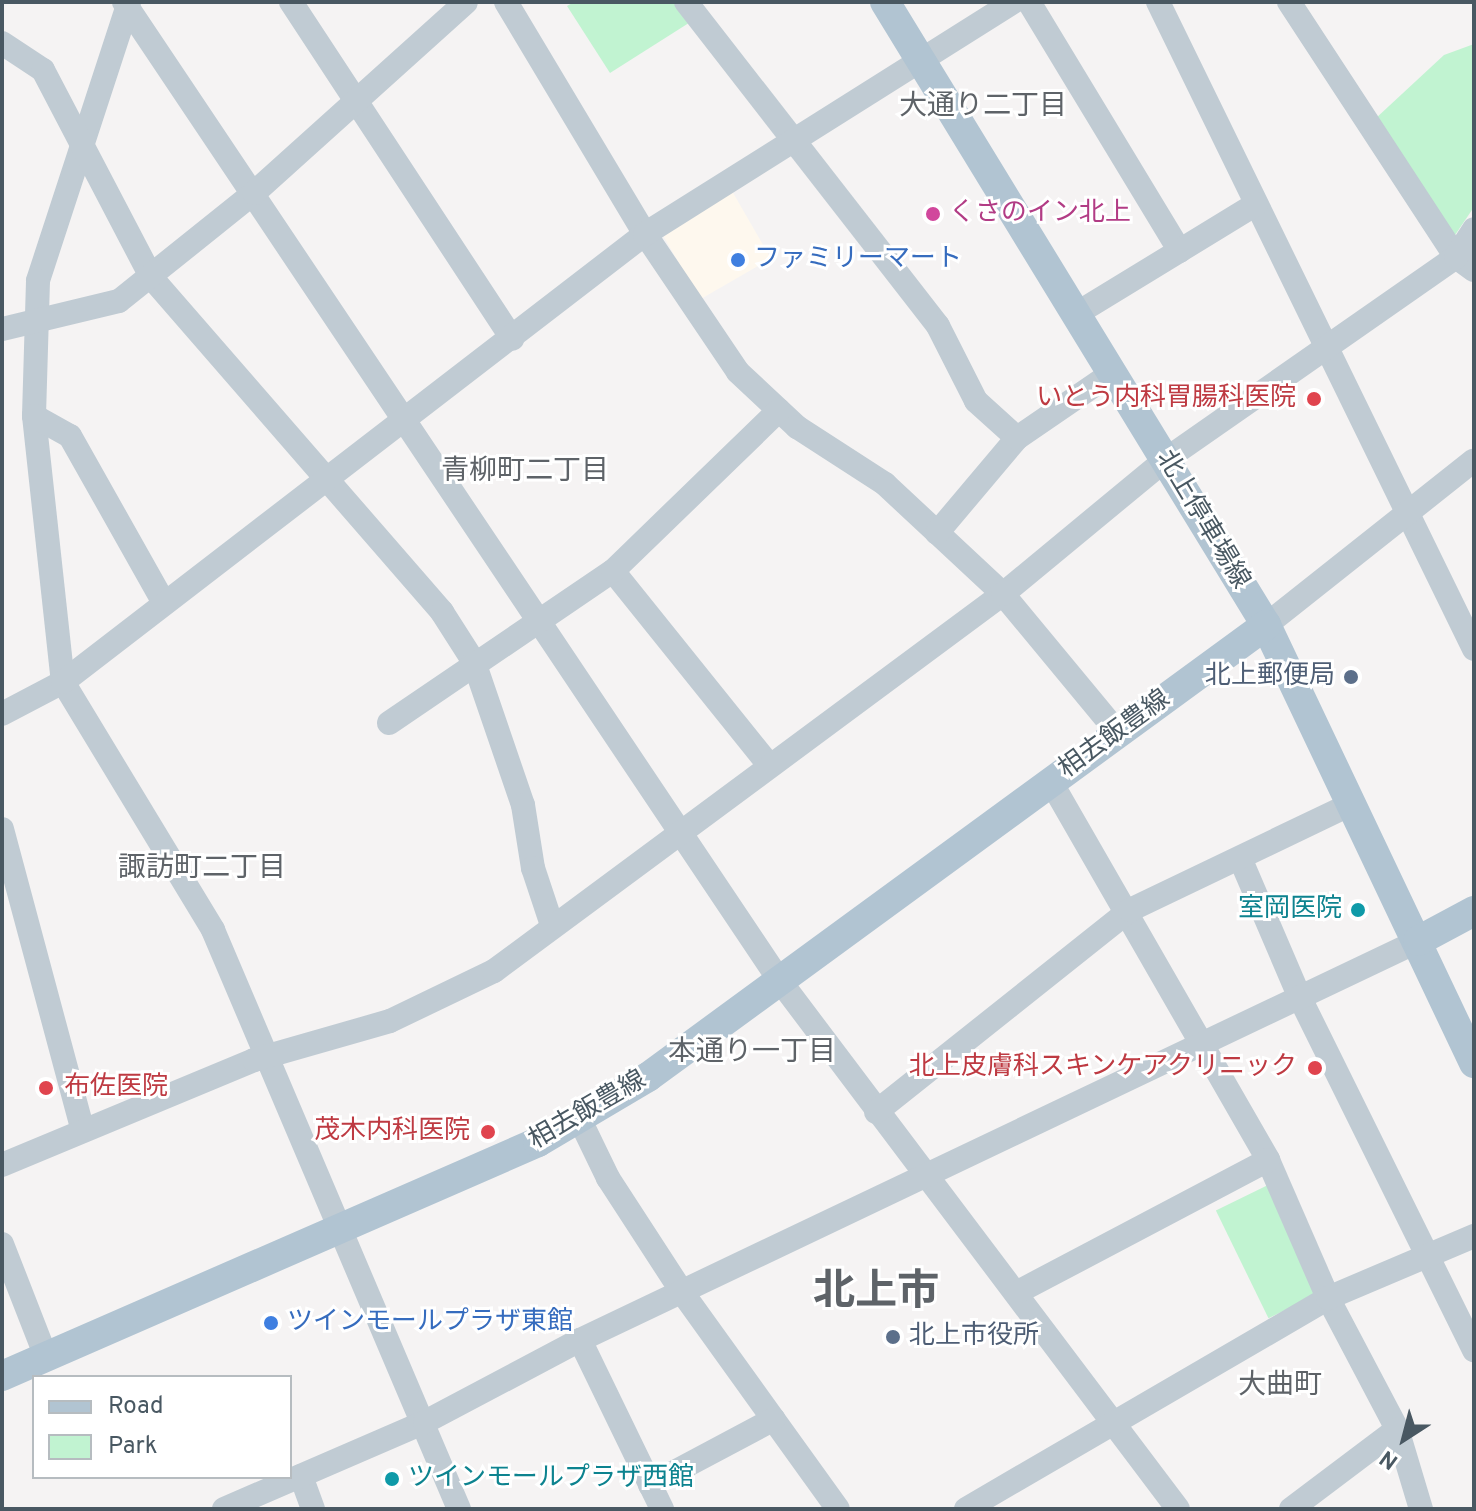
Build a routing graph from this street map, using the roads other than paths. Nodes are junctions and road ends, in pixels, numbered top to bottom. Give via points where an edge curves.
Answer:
1 (291, 2) edge
2 (466, 2) edge
3 (506, 2) edge
4 (686, 2) edge
5 (885, 2) edge
6 (1014, 2) edge
7 (1029, 2) edge
8 (1158, 2) edge
9 (1289, 2) edge
10 (127, 3) edge
11 (2, 43) edge
12 (920, 59) junction
13 (356, 103) junction
14 (792, 141) junction
15 (80, 147) junction
16 (254, 193) junction
17 (1256, 204) junction
18 (1474, 229) edge
19 (645, 234) junction
20 (1180, 251) junction
21 (1465, 264) edge
22 (151, 277) junction
23 (1076, 314) junction
24 (38, 320) junction
25 (2, 329) edge
26 (512, 339) junction
27 (1323, 345) junction
28 (1112, 373) junction
29 (779, 410) junction
30 (34, 416) junction
31 (405, 417) junction
32 (1017, 438) junction
33 (1165, 460) junction
34 (1474, 460) edge
35 (325, 475) junction
36 (1410, 514) junction
37 (937, 533) junction
38 (613, 571) junction
39 (1003, 594) junction
40 (164, 603) junction
41 (542, 619) junction
42 (1266, 625) junction
43 (1474, 649) edge
44 (474, 662) junction
45 (63, 682) junction
46 (2, 714) edge
47 (389, 723) dead end
48 (1118, 733) junction
49 (770, 766) junction
50 (1051, 782) junction
51 (1349, 805) junction
52 (2, 829) edge
53 (679, 829) junction
54 (1240, 858) junction
55 (1130, 910) junction
56 (1474, 911) edge
57 (552, 925) junction
58 (1418, 941) junction
59 (780, 981) junction
60 (1300, 998) junction
61 (1205, 1045) junction
62 (270, 1057) junction
63 (1474, 1063) edge
64 (876, 1112) junction
65 (579, 1118) junction
66 (82, 1128) junction
67 (1268, 1160) junction
68 (2, 1165) edge
69 (928, 1177) junction
70 (345, 1229) junction
71 (1474, 1236) edge
72 (2, 1244) edge
73 (1426, 1257) junction
74 (682, 1292) junction
75 (1016, 1293) junction
76 (1328, 1298) junction
77 (580, 1340) junction
78 (1474, 1350) edge
79 (46, 1357) junction
80 (2, 1376) edge
81 (774, 1419) junction
82 (1110, 1420) junction
83 (425, 1422) junction
84 (1397, 1429) junction
85 (301, 1476) junction
86 (650, 1485) junction
87 (1005, 1500) edge
88 (224, 1509) edge
89 (313, 1509) edge
90 (459, 1509) edge
91 (662, 1509) edge
92 (838, 1509) edge
93 (966, 1509) edge
94 (1178, 1509) edge
95 (1291, 1509) edge
96 (1421, 1509) edge

1 - 13 street
2 - 13 street
3 - 19 street
4 - 14 street
5 - 12 main road, 北上停車場線
6 - 12 street
7 - 20 street
8 - 17 street
9 - 21 street
10 - 15 street
10 - 16 street
11 - 15 street via 43,70
12 - 14 street
12 - 23 main road, 北上停車場線
13 - 16 street
13 - 26 street
14 - 19 street
14 - 32 street via 938,326 976,401
15 - 22 street
15 - 24 street via 38,281
16 - 22 street
16 - 31 street
17 - 20 street
17 - 27 street
18 - 21 street
19 - 26 street
19 - 29 street via 738,372
20 - 23 street
21 - 27 street
22 - 24 street via 119,301
22 - 35 street
23 - 28 main road, 北上停車場線
24 - 25 street
24 - 30 street
26 - 31 street
27 - 33 street
27 - 36 street
28 - 32 street
28 - 33 main road, 北上停車場線
29 - 37 street via 885,484
29 - 38 street
30 - 40 street via 70,436
30 - 45 street
31 - 35 street
31 - 41 street
32 - 37 street
33 - 39 street
33 - 42 main road, 北上停車場線
34 - 36 street
35 - 40 street
35 - 44 street via 442,612
36 - 42 street
36 - 43 street
37 - 39 street
38 - 41 street
38 - 49 street
39 - 48 street
39 - 49 street
40 - 45 street
41 - 44 street
41 - 53 street
42 - 48 main road, 相去飯豊線
42 - 51 main road, 北上停車場線
44 - 47 street
44 - 57 street via 523,805
45 - 46 street
45 - 62 street via 213,930
48 - 50 main road, 相去飯豊線
49 - 53 street
50 - 55 street
50 - 59 main road, 相去飯豊線
51 - 54 street
51 - 58 main road, 北上停車場線
52 - 66 street
53 - 57 street
53 - 59 street
54 - 55 street
54 - 60 street
55 - 61 street
55 - 64 street
56 - 58 main road
57 - 62 street via 494,971 390,1021
58 - 60 street
58 - 63 main road, 北上停車場線
59 - 64 street
59 - 65 main road, 相去飯豊線
60 - 61 street
60 - 73 street
61 - 67 street
61 - 69 street
62 - 66 street
62 - 70 street
64 - 69 street
65 - 70 main road, 相去飯豊線
65 - 74 street via 608,1178
66 - 68 street
67 - 75 street
67 - 76 street
69 - 74 street
69 - 75 street
70 - 79 main road, 相去飯豊線
70 - 83 street
71 - 73 street
72 - 79 street
73 - 76 street
73 - 78 street
74 - 77 street
74 - 81 street
75 - 82 street
76 - 82 street
76 - 84 street
77 - 83 street
77 - 86 street
79 - 80 main road, 相去飯豊線
81 - 86 street
81 - 92 street
82 - 87 street
82 - 94 street
83 - 85 street
83 - 90 street
84 - 95 street
84 - 96 street
85 - 88 street
85 - 89 street
86 - 91 street
87 - 93 street

